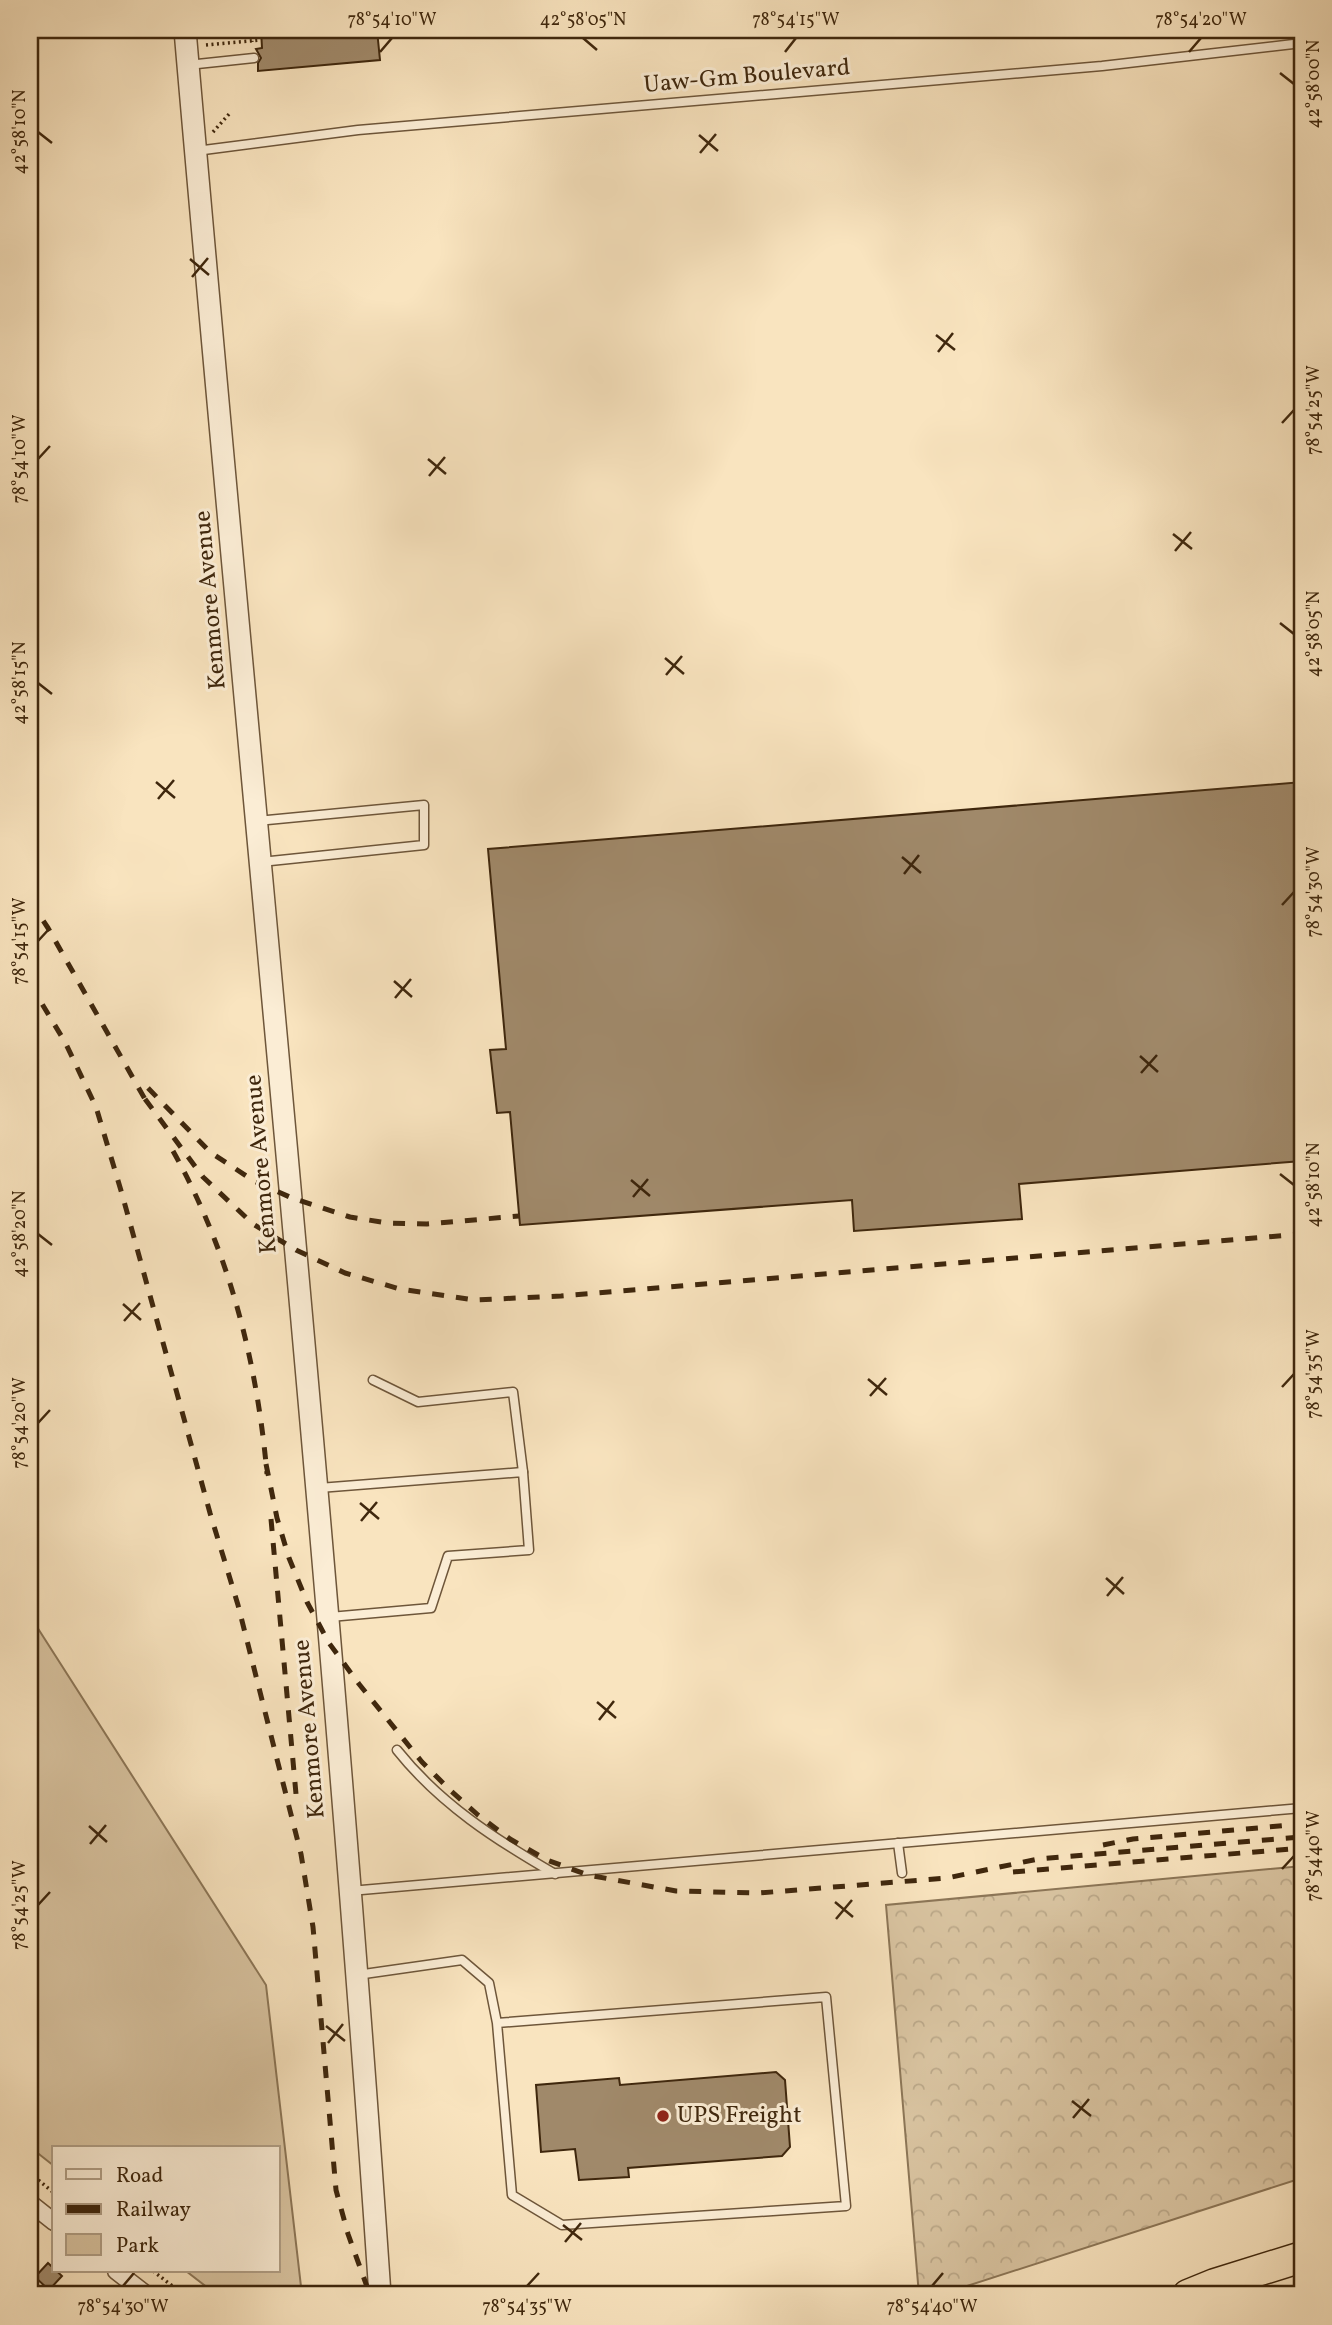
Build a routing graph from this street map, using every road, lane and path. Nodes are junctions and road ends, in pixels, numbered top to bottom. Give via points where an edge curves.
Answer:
1 (185, 30) edge
2 (251, 30) edge
3 (260, 40) dead end
4 (252, 43) junction
5 (1302, 43) edge
6 (206, 45) dead end
7 (254, 58) dead end
8 (188, 65) junction
9 (196, 151) junction
10 (257, 821) junction
11 (261, 862) junction
12 (373, 1380) dead end
13 (523, 1472) junction
14 (316, 1489) junction
15 (327, 1617) junction
16 (397, 1750) dead end
17 (1302, 1808) edge
18 (898, 1843) junction
19 (902, 1873) dead end
20 (555, 1874) junction
21 (349, 1891) junction
22 (357, 1975) junction
23 (498, 2023) junction
24 (30, 2173) edge
25 (52, 2191) edge
26 (30, 2203) edge
27 (52, 2220) edge
28 (1302, 2257) edge
29 (117, 2272) edge
30 (154, 2272) edge
31 (147, 2295) edge
32 (184, 2295) edge
33 (380, 2295) edge
34 (1188, 2295) edge

1 - 8 street, Kenmore Avenue
2 - 4 path
3 - 4 path
4 - 6 path
5 - 9 lane, Uaw-Gm Boulevard via 1102,66 358,130
7 - 8 lane
8 - 9 street, Kenmore Avenue
9 - 10 street, Kenmore Avenue
10 - 11 street, Kenmore Avenue
10 - 11 lane via 424,805 424,845
11 - 14 street, Kenmore Avenue
12 - 13 lane via 418,1402 513,1391
13 - 14 lane
13 - 15 lane via 529,1550 448,1556 431,1608
14 - 15 street, Kenmore Avenue
15 - 21 street, Kenmore Avenue
16 - 20 lane via 442,1798 486,1832
17 - 18 lane
18 - 19 lane
18 - 20 lane
20 - 21 lane
21 - 22 street, Kenmore Avenue
22 - 23 lane via 462,1960 489,1983
22 - 33 street, Kenmore Avenue
23 - 23 lane via 512,2195 562,2225 846,2206 826,1997
24 - 25 path
26 - 27 street
28 - 34 highway
29 - 31 street
30 - 32 path

